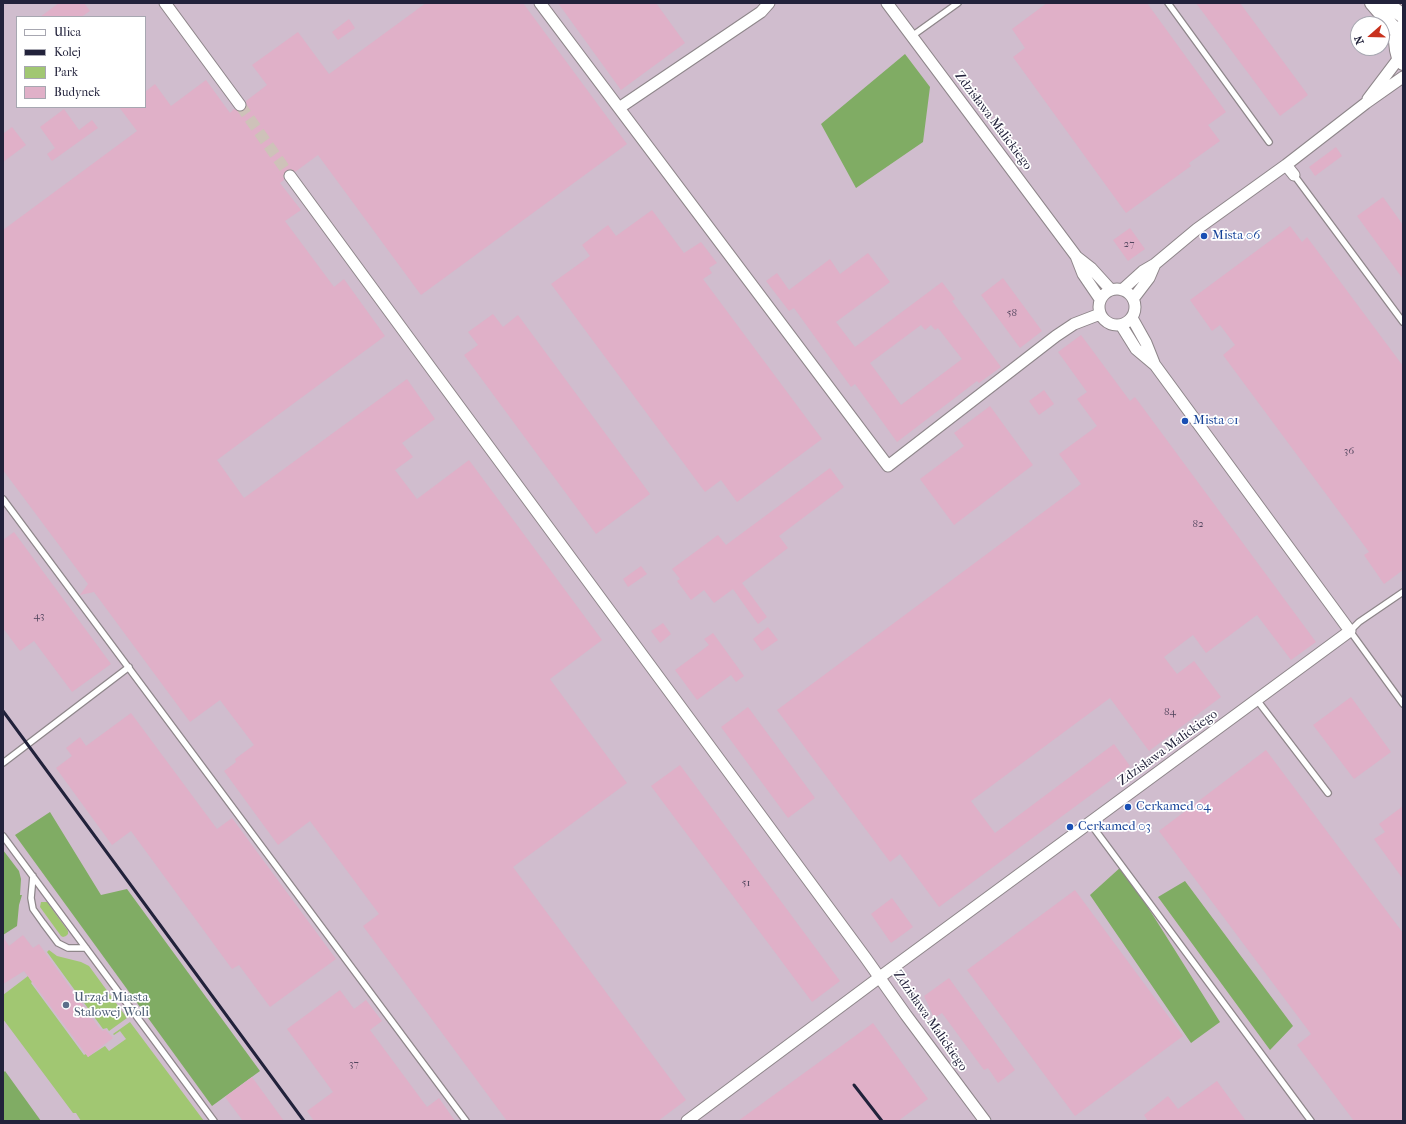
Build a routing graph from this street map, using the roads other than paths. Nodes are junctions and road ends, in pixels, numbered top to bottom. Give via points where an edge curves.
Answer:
1 (166, 3) edge
2 (540, 3) edge
3 (769, 3) edge
4 (887, 3) edge
5 (958, 3) edge
6 (1168, 3) edge
7 (1372, 3) edge
8 (1386, 3) edge
9 (1403, 16) edge
10 (1401, 30) edge
11 (912, 36) junction
12 (1401, 60) edge
13 (1403, 77) edge
14 (1366, 103) junction
15 (240, 105) tunnel mouth
16 (619, 108) junction
17 (1269, 142) dead end
18 (1286, 165) junction
19 (1294, 175) joint
20 (290, 176) tunnel mouth
21 (1076, 256) junction
22 (1155, 264) junction
23 (1116, 290) junction
24 (1100, 299) junction
25 (1133, 299) junction
26 (1100, 314) junction
27 (1132, 318) junction
28 (1403, 322) edge
29 (1121, 325) junction
30 (1155, 365) junction
31 (3, 499) edge
32 (1403, 592) edge
33 (1350, 631) junction
34 (129, 667) junction
35 (1257, 700) junction
36 (1403, 704) edge
37 (3, 763) edge
38 (1328, 793) dead end
39 (1090, 823) junction
40 (3, 836) edge
41 (33, 876) junction
42 (86, 948) junction
43 (880, 977) junction
44 (214, 1121) edge
45 (466, 1121) edge
46 (687, 1121) edge
47 (985, 1121) edge
48 (1311, 1121) edge

1 - 15 street
2 - 16 street
3 - 16 street via 761,12
4 - 11 street, Zdzisława Malickiego
5 - 11 lane
6 - 17 lane
7 - 10 street
8 - 9 street
10 - 12 street via 1396,41
11 - 21 street, Zdzisława Malickiego
12 - 14 street via 1383,77
13 - 14 street
14 - 18 street
16 - 26 street via 888,466 1056,336 1074,324
18 - 19 street
18 - 22 street
19 - 28 lane
20 - 43 street
21 - 23 street, Zdzisława Malickiego
21 - 24 street, Zdzisława Malickiego via 1083,274
22 - 23 street
22 - 25 street via 1149,278
23 - 24 street via 1103,295
23 - 25 street via 1126,292
24 - 26 street
25 - 27 street via 1135,309
26 - 29 street via 1110,325
27 - 29 street
27 - 30 street
29 - 30 street via 1136,350
30 - 33 street
31 - 34 lane
32 - 33 lane
33 - 35 street, Zdzisława Malickiego
33 - 36 lane
34 - 37 lane
34 - 45 lane
35 - 38 lane
35 - 39 street, Zdzisława Malickiego
39 - 43 street, Zdzisława Malickiego
39 - 48 lane
40 - 41 lane
41 - 42 lane
41 - 42 lane via 31,898 34,909 43,923 58,943 68,948
42 - 44 lane
43 - 46 street
43 - 47 street, Zdzisława Malickiego

